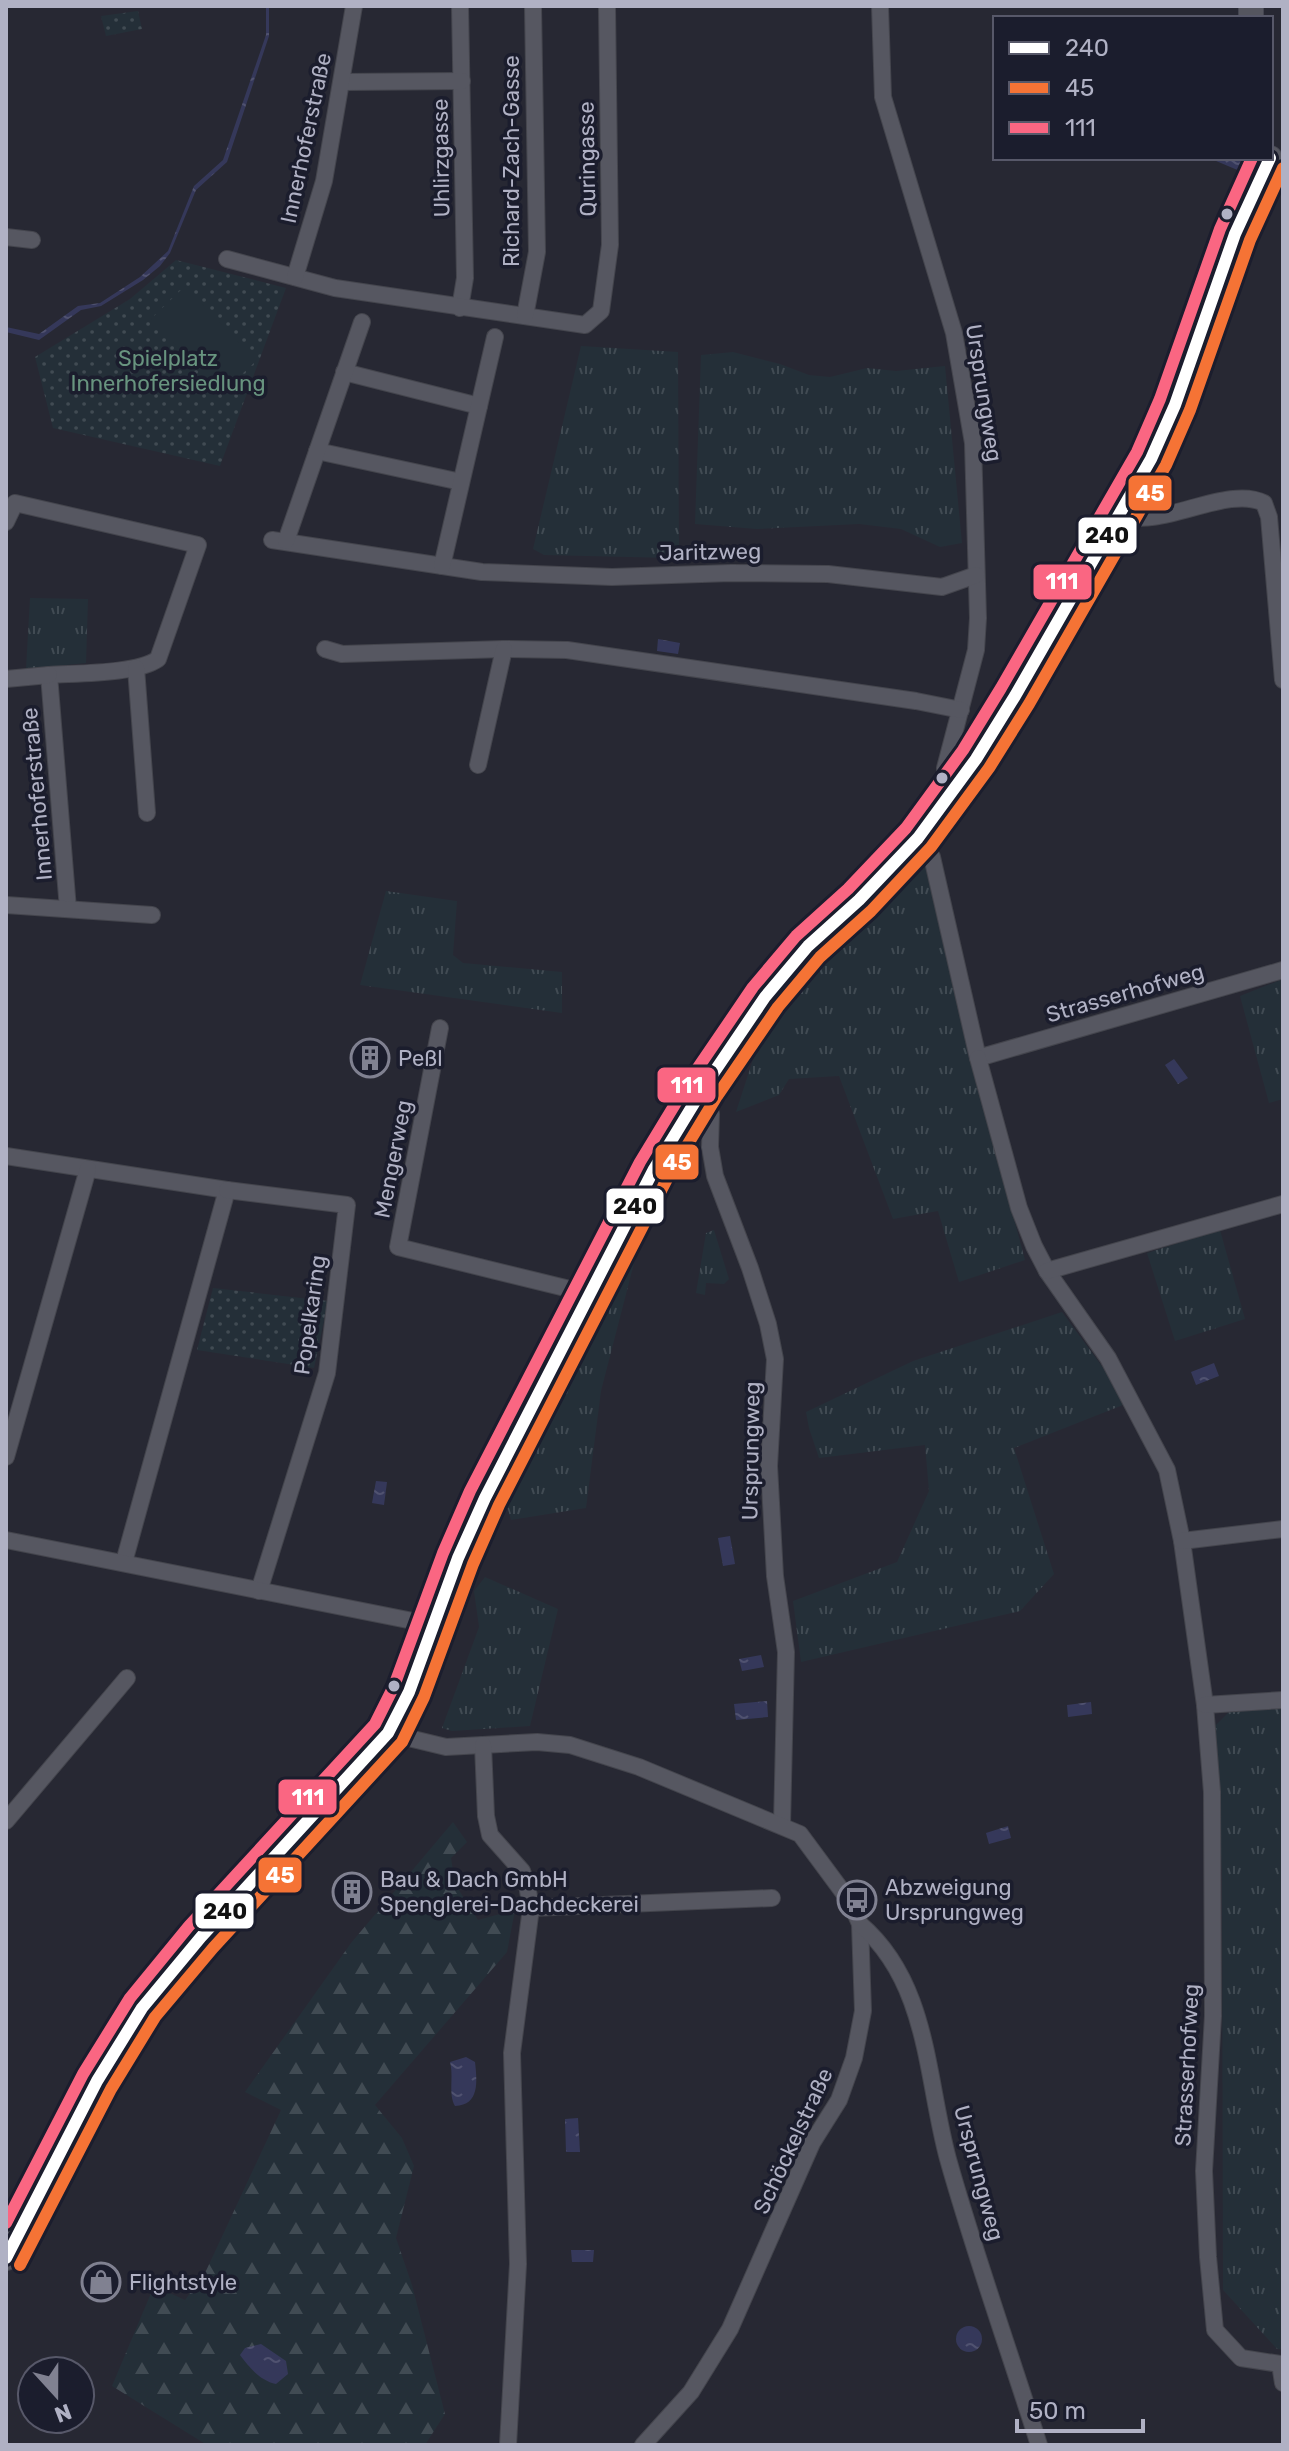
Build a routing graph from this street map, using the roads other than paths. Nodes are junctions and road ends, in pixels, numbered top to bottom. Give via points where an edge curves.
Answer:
1 (354, 6) edge
2 (460, 6) edge
3 (533, 6) edge
4 (607, 6) edge
5 (880, 6) edge
6 (462, 81) junction
7 (342, 82) junction
8 (1270, 160) edge
9 (6, 237) edge
10 (32, 240) dead end
11 (227, 259) dead end
12 (295, 277) junction
13 (460, 308) junction
14 (525, 316) junction
15 (362, 322) dead end
16 (495, 337) dead end
17 (344, 372) junction
18 (479, 406) junction
19 (317, 451) junction
20 (461, 482) junction
21 (1121, 514) junction
22 (6, 522) edge
23 (442, 566) junction
24 (976, 569) junction
25 (325, 649) dead end
26 (504, 649) junction
27 (136, 668) junction
28 (49, 675) junction
29 (6, 679) edge
30 (1283, 680) edge
31 (961, 710) junction
32 (478, 765) dead end
33 (957, 786) junction
34 (147, 813) dead end
35 (918, 838) junction
36 (6, 905) edge
37 (68, 909) junction
38 (152, 915) dead end
39 (1283, 970) edge
40 (440, 1028) dead end
41 (978, 1058) junction
42 (704, 1087) junction
43 (6, 1156) edge
44 (88, 1169) junction
45 (227, 1190) junction
46 (1283, 1204) edge
47 (1047, 1271) junction
48 (590, 1294) junction
49 (6, 1457) edge
50 (1283, 1529) edge
51 (6, 1540) edge
52 (1182, 1541) junction
53 (124, 1562) junction
54 (259, 1591) junction
55 (433, 1625) junction
56 (127, 1678) dead end
57 (1283, 1700) edge
58 (1205, 1705) junction
59 (388, 1733) junction
60 (483, 1745) junction
61 (6, 1821) edge
62 (782, 1825) junction
63 (772, 1898) dead end
64 (531, 1908) junction
65 (860, 1924) junction
66 (6, 2258) edge
67 (1283, 2383) edge
68 (508, 2445) edge
69 (643, 2445) edge
70 (1039, 2445) edge

1 - 7 street, Innerhoferstraße
2 - 6 street, Uhlirzgasse
3 - 14 street, Richard-Zach-Gasse via 537,252
4 - 14 street, Quringasse via 610,245 601,311 585,325
5 - 24 street, Ursprungweg via 883,97 954,333 971,428
6 - 7 street
6 - 13 street, Uhlirzgasse via 465,278
7 - 12 street, Innerhoferstraße via 321,192
8 - 21 main road via 1235,234 1175,405
9 - 10 street
11 - 12 street
12 - 13 street
13 - 14 street
15 - 17 street, Jaritzweg
16 - 18 street
17 - 18 street
17 - 19 street, Jaritzweg
18 - 20 street
19 - 20 street
19 - 23 street, Jaritzweg via 279,541
20 - 23 street
21 - 30 street via 1139,518 1240,499 1264,503
21 - 33 main road
22 - 27 street via 15,503 198,545 158,659
23 - 24 street, Jaritzweg via 612,577 828,574 942,587
24 - 31 street, Ursprungweg via 976,650
25 - 26 street via 342,654
26 - 31 street via 612,655
26 - 32 street
27 - 28 street, Innerhoferstraße
27 - 34 street
28 - 29 street, Innerhoferstraße
28 - 37 street, Innerhoferstraße
31 - 33 street, Ursprungweg via 945,768 946,779
33 - 35 main road
35 - 41 street, Strasserhofweg via 932,857
35 - 42 main road via 808,946 765,997
36 - 37 street, Innerhoferstraße
37 - 38 street, Innerhoferstraße
39 - 41 street, Strasserhofweg
40 - 48 street, Mengerweg via 398,1247
41 - 47 street, Strasserhofweg via 1019,1208
42 - 48 main road via 654,1169
42 - 62 street, Ursprungweg via 720,1189 743,1245 775,1359 769,1466 775,1576 786,1652
43 - 44 street, Popelkaring
44 - 45 street, Popelkaring
44 - 49 street
45 - 53 street
45 - 54 street, Popelkaring via 347,1205 327,1373
46 - 47 street
47 - 52 street, Strasserhofweg via 1108,1358 1167,1470
48 - 55 main road via 485,1498
50 - 52 street
51 - 53 street
52 - 58 street, Strasserhofweg
53 - 54 street
54 - 55 street
55 - 59 main road
56 - 61 street
57 - 58 street
58 - 67 street, Strasserhofweg via 1214,1881 1204,2171 1215,2330 1241,2358 1280,2364
59 - 60 street, Schöckelstraße via 446,1747
59 - 66 main road via 142,2008 97,2081
60 - 62 street, Schöckelstraße via 570,1745
60 - 64 street via 490,1835 522,1871
62 - 65 street, Schöckelstraße via 800,1834 851,1903
63 - 64 street
64 - 68 street via 512,2053 518,2264
65 - 69 street, Schöckelstraße via 863,2011 839,2100 812,2143 730,2329 691,2392
65 - 70 street, Ursprungweg via 901,1973 923,2036 948,2157

